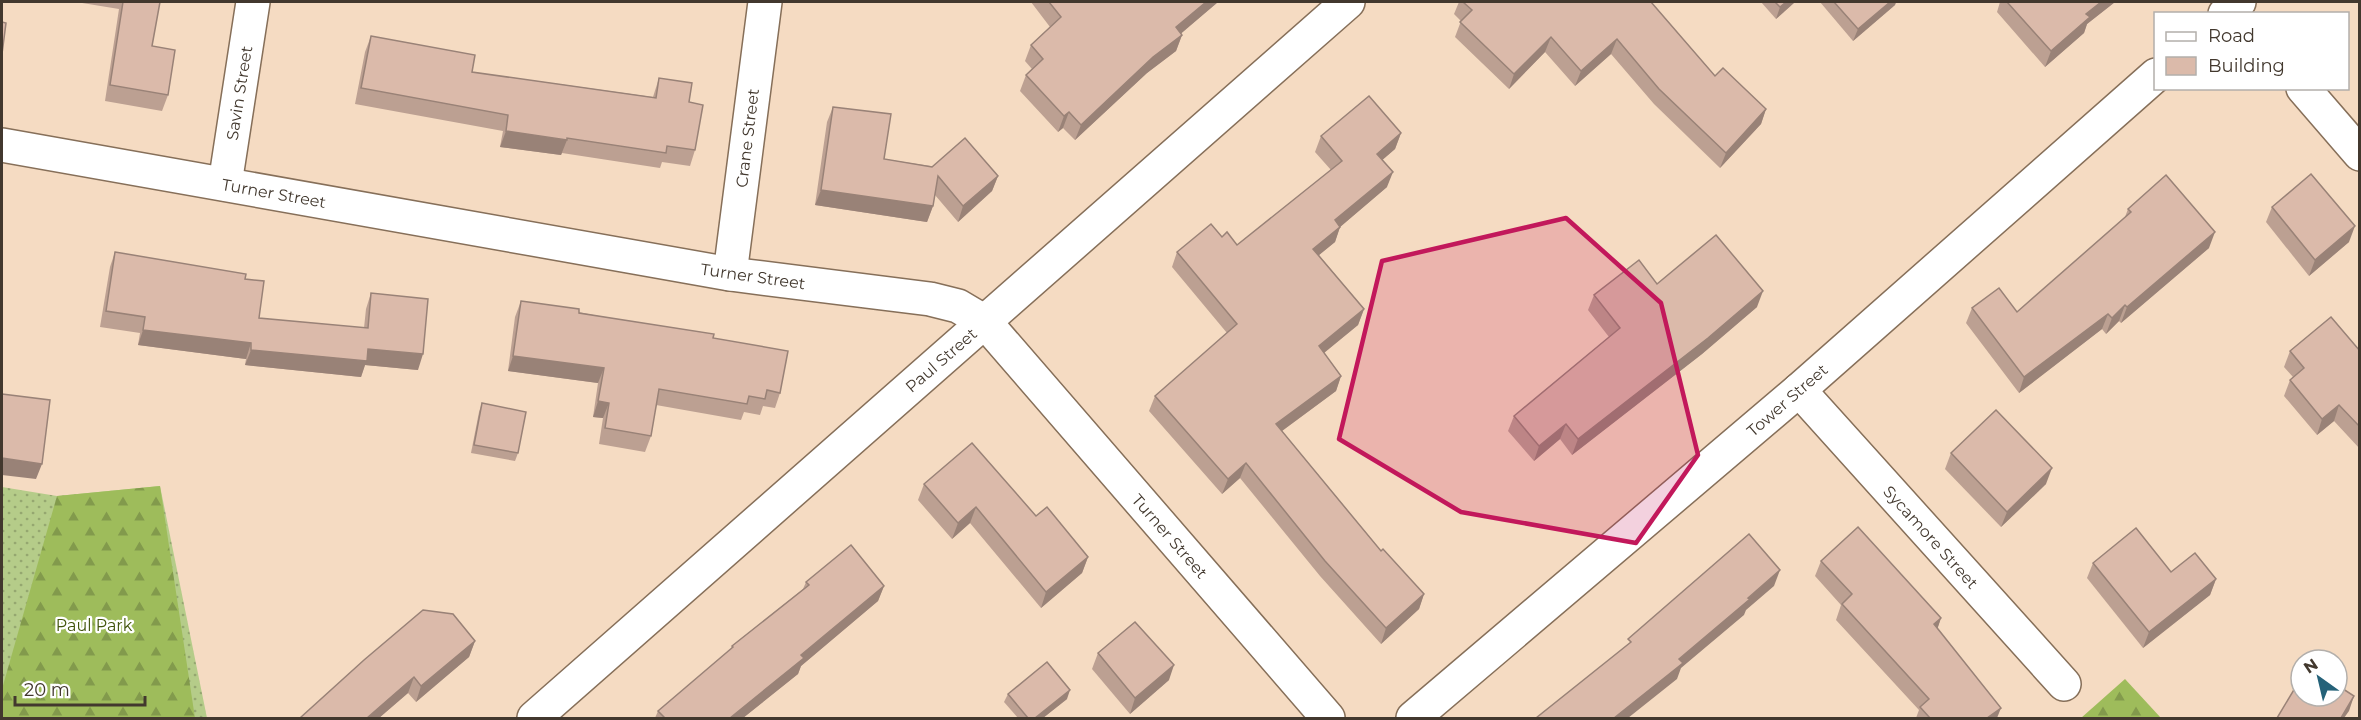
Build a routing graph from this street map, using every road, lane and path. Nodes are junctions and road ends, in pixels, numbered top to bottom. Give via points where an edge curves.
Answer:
1 (253, 2) edge
2 (765, 2) edge
3 (1348, 2) edge
4 (2154, 77) edge
5 (2305, 90) edge
6 (2, 145) edge
7 (2360, 154) edge
8 (225, 184) junction
9 (730, 274) junction
10 (985, 322) junction
11 (1799, 390) junction
12 (2064, 684) dead end
13 (534, 718) edge
14 (1328, 718) edge
15 (1413, 718) edge

1 - 8 street, Savin Street
2 - 9 street, Crane Street
3 - 10 street, Paul Street
4 - 11 street, Tower Street
5 - 7 street
6 - 8 street, Turner Street
8 - 9 street, Turner Street
9 - 10 street, Turner Street via 930,299 958,306
10 - 13 street, Paul Street
10 - 14 street, Turner Street
11 - 12 street, Sycamore Street
11 - 15 street, Tower Street

